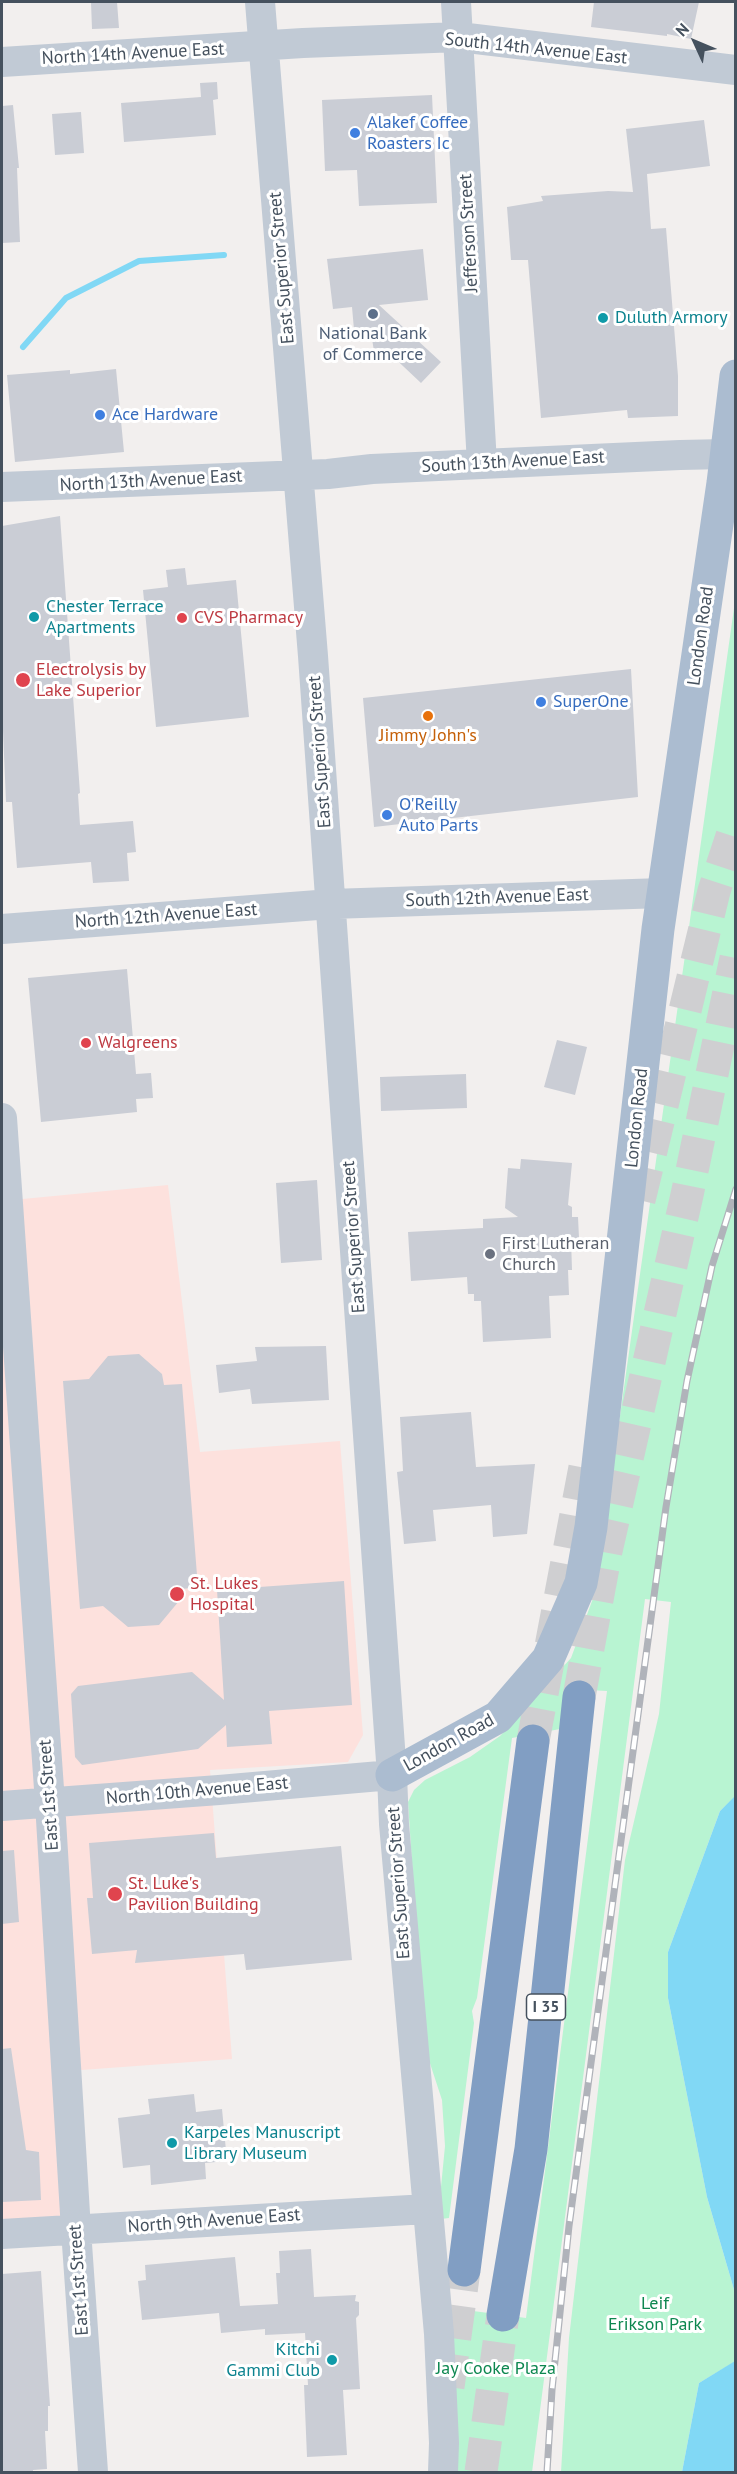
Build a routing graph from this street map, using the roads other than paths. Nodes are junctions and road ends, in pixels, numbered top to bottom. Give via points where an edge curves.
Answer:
1 (260, 2) edge
2 (456, 2) edge
3 (459, 37) junction
4 (264, 46) junction
5 (2, 62) edge
6 (735, 70) edge
7 (735, 376) edge
8 (726, 454) junction
9 (482, 464) junction
10 (300, 473) junction
11 (2, 487) edge
12 (663, 893) junction
13 (331, 904) junction
14 (2, 928) edge
15 (2, 1118) edge
16 (579, 1697) tunnel mouth
17 (533, 1741) tunnel mouth
18 (392, 1774) junction
19 (50, 1803) junction
20 (2, 1806) edge
21 (427, 2209) junction
22 (76, 2230) junction
23 (2, 2234) edge
24 (464, 2270) tunnel mouth
25 (503, 2315) tunnel mouth
26 (93, 2472) edge
27 (443, 2472) edge

1 - 4 street, East Superior Street
2 - 3 street, Jefferson Street
3 - 4 street, South 14th Avenue East
3 - 6 street, South 14th Avenue East
3 - 9 street, Jefferson Street
4 - 5 street, North 14th Avenue East
4 - 10 street, East Superior Street
7 - 8 main road, London Road
8 - 9 street, South 13th Avenue East
8 - 12 main road, London Road
9 - 10 street, South 13th Avenue East
10 - 11 street, North 13th Avenue East
10 - 13 street, East Superior Street
12 - 13 street, South 12th Avenue East
12 - 18 main road, London Road via 591,1527 581,1583 548,1659 498,1717
13 - 14 street, North 12th Avenue East
13 - 18 street, East Superior Street
15 - 19 street, East 1st Street
16 - 25 highway, I 35 via 531,2149
17 - 24 highway, I 35
18 - 19 street, North 10th Avenue East
18 - 21 street, East Superior Street
19 - 20 street, North 10th Avenue East
19 - 22 street, East 1st Street
21 - 22 street, North 9th Avenue East
21 - 27 street, East Superior Street via 439,2340
22 - 23 street, North 9th Avenue East
22 - 26 street, East 1st Street

